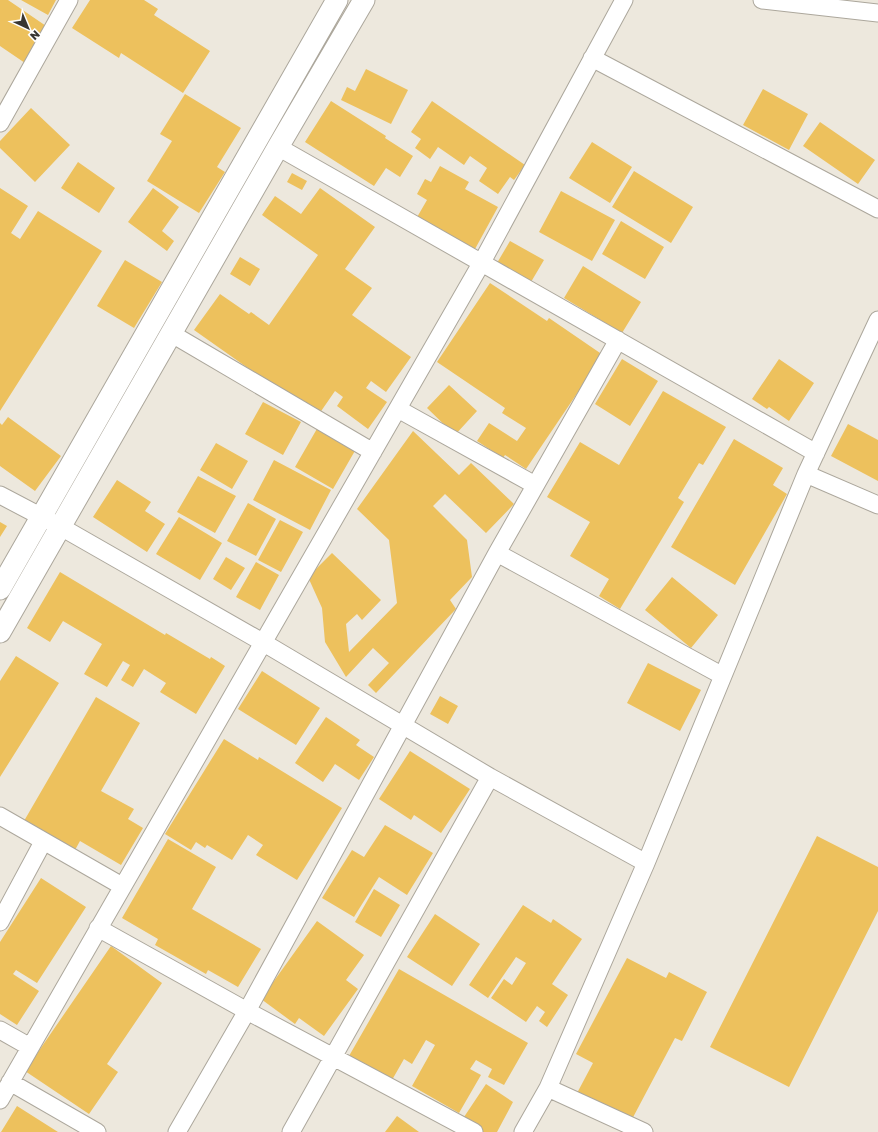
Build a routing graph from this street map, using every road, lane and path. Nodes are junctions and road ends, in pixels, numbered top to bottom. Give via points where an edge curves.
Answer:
1 (69, 0) edge
2 (337, 0) edge
3 (364, 0) edge
4 (624, 0) edge
5 (762, 0) edge
6 (878, 13) edge
7 (592, 58) junction
8 (0, 123) edge
9 (278, 147) junction
10 (878, 209) edge
11 (482, 262) junction
12 (878, 320) edge
13 (172, 334) junction
14 (618, 340) junction
15 (398, 409) junction
16 (373, 452) junction
17 (816, 453) junction
18 (806, 474) junction
19 (535, 485) junction
20 (0, 495) edge
21 (878, 505) edge
22 (41, 518) junction
23 (61, 527) junction
24 (497, 553) junction
25 (0, 589) edge
26 (0, 632) edge
27 (264, 643) junction
28 (723, 676) junction
29 (401, 726) junction
30 (490, 777) junction
31 (0, 816) edge
32 (43, 842) junction
33 (646, 863) junction
34 (122, 886) junction
35 (0, 922) edge
36 (98, 928) junction
37 (246, 1011) junction
38 (0, 1030) edge
39 (30, 1047) junction
40 (334, 1058) junction
41 (10, 1082) junction
42 (548, 1088) junction
43 (0, 1100) edge
44 (98, 1132) edge
45 (177, 1132) edge
46 (291, 1132) edge
47 (474, 1132) edge
48 (523, 1132) edge
49 (644, 1132) edge

1 - 8 street
2 - 22 street
3 - 9 street
4 - 7 street
5 - 6 street
7 - 10 street
7 - 11 street
9 - 11 street
9 - 13 street
11 - 14 street
11 - 15 street
12 - 17 street
13 - 16 street
13 - 23 street
14 - 17 street
14 - 19 street
15 - 16 street
15 - 19 street
16 - 27 street
17 - 18 street
18 - 21 street
18 - 28 street
19 - 24 street
20 - 22 street
22 - 23 street
22 - 25 street
23 - 26 street
23 - 27 street
24 - 28 street
24 - 29 street
27 - 29 street
27 - 34 street
28 - 33 street
29 - 30 street
29 - 37 street
30 - 33 street
30 - 40 street
31 - 32 street
32 - 34 street
32 - 35 street
33 - 42 street
34 - 36 street
36 - 37 street
36 - 39 street
37 - 40 street
37 - 45 street
38 - 39 street
39 - 41 street
40 - 46 street
40 - 47 street
41 - 43 street
41 - 44 street
42 - 48 street
42 - 49 street

